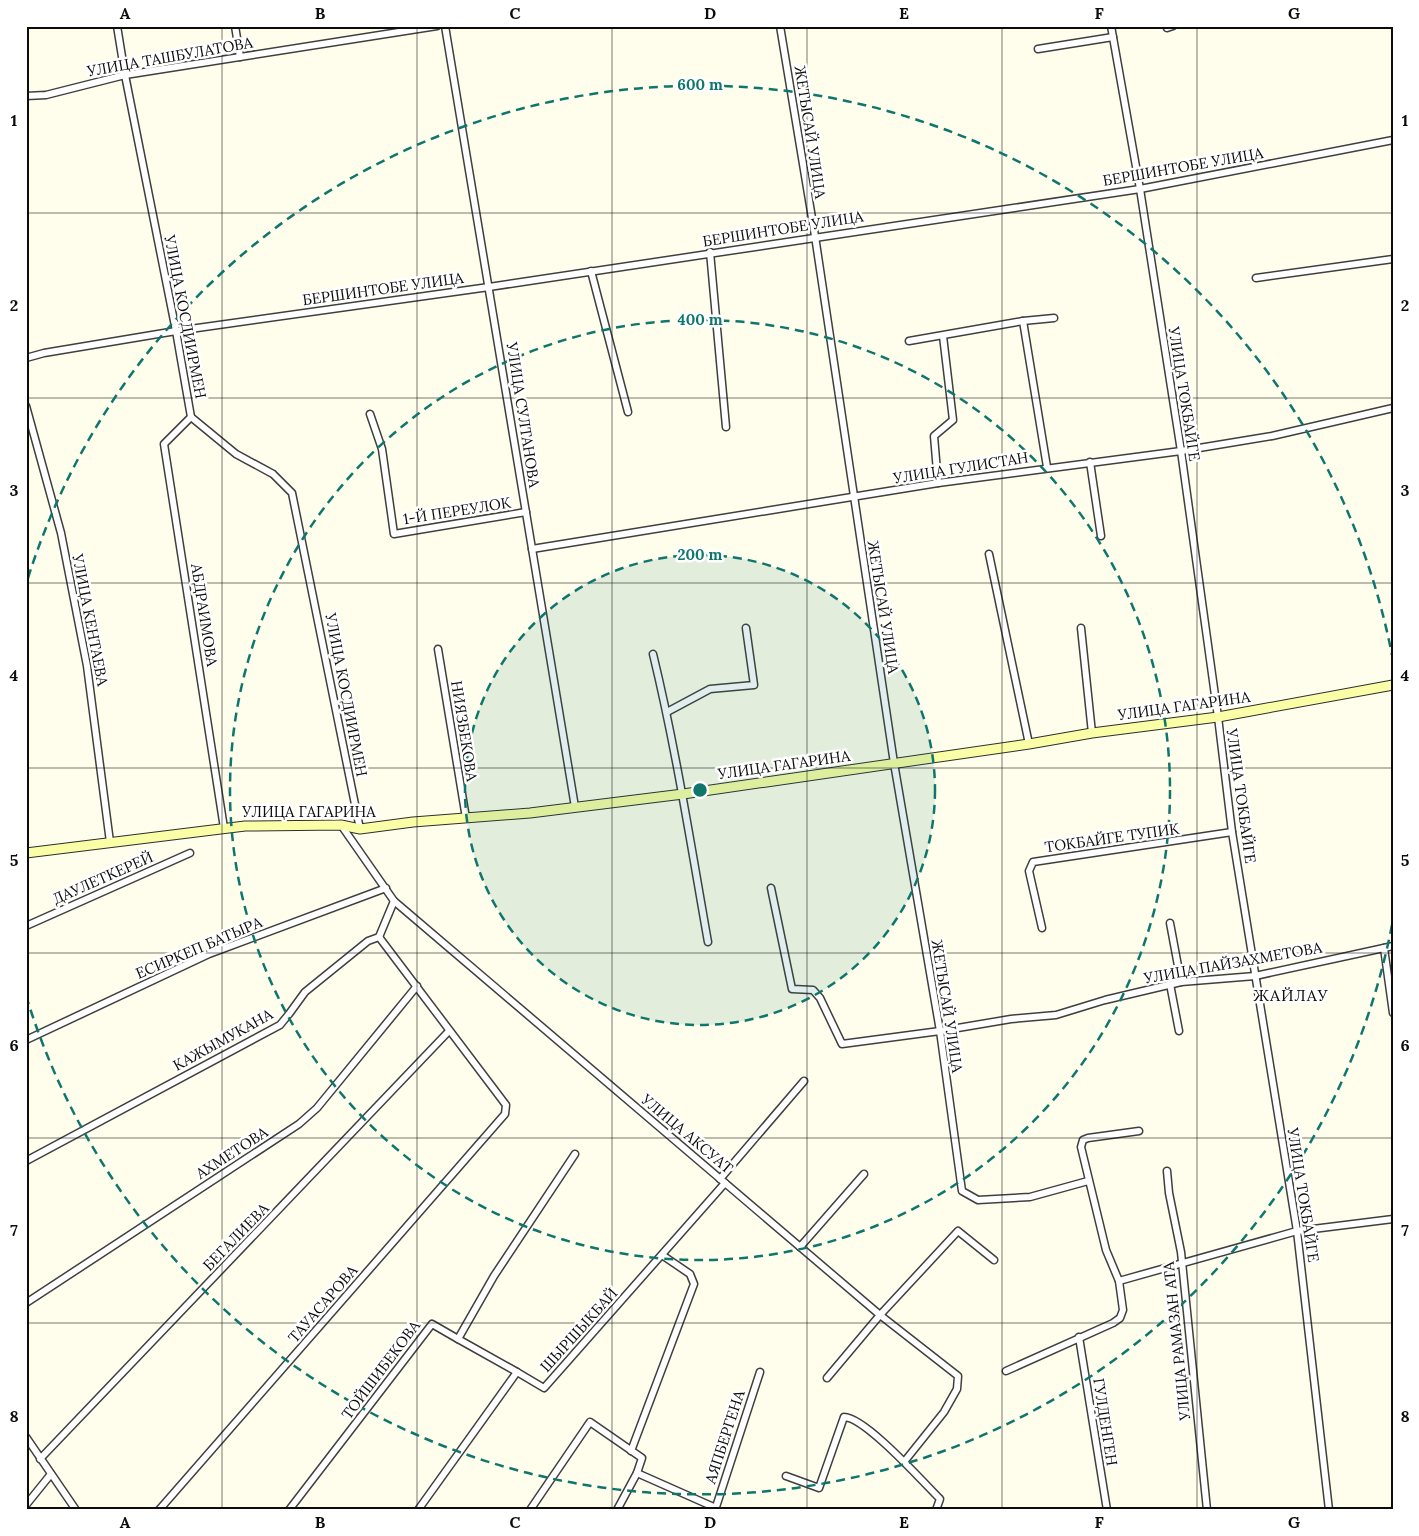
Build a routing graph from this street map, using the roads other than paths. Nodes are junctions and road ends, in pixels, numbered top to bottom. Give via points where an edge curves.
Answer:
1 (117, 26) edge
2 (235, 26) edge
3 (438, 26) edge
4 (444, 26) edge
5 (780, 26) edge
6 (1111, 26) edge
7 (1113, 37) junction
8 (1038, 49) dead end
9 (240, 57) junction
10 (125, 75) junction
11 (26, 96) edge
12 (1393, 140) edge
13 (1140, 189) junction
14 (815, 236) junction
15 (710, 252) junction
16 (1393, 258) edge
17 (591, 271) junction
18 (1256, 278) dead end
19 (489, 287) junction
20 (1054, 318) dead end
21 (1023, 321) junction
22 (176, 331) junction
23 (942, 336) junction
24 (909, 341) dead end
25 (26, 358) edge
26 (26, 406) edge
27 (1393, 408) edge
28 (628, 412) dead end
29 (370, 414) dead end
30 (191, 417) junction
31 (726, 427) dead end
32 (1181, 450) junction
33 (1090, 462) junction
34 (1047, 468) junction
35 (938, 484) junction
36 (853, 498) junction
37 (526, 512) junction
38 (1101, 536) dead end
39 (532, 550) junction
40 (989, 554) dead end
41 (746, 628) dead end
42 (1080, 628) dead end
43 (438, 648) dead end
44 (653, 654) dead end
45 (1393, 685) edge
46 (667, 712) junction
47 (1218, 716) junction
48 (1092, 733) junction
49 (1029, 744) junction
50 (894, 763) junction
51 (683, 794) junction
52 (575, 807) junction
53 (466, 818) junction
54 (341, 825) junction
55 (224, 828) junction
56 (360, 829) junction
57 (1232, 832) junction
58 (110, 842) junction
59 (26, 853) edge
60 (190, 853) dead end
61 (386, 888) junction
62 (770, 888) dead end
63 (394, 901) junction
64 (1170, 923) dead end
65 (26, 926) edge
66 (1042, 928) dead end
67 (379, 937) junction
68 (708, 942) dead end
69 (1393, 946) edge
70 (1384, 948) junction
71 (1255, 976) junction
72 (1181, 982) junction
73 (1170, 984) junction
74 (417, 986) junction
75 (1393, 1013) edge
76 (449, 1031) junction
77 (940, 1031) junction
78 (1179, 1031) dead end
79 (26, 1040) edge
80 (804, 1080) dead end
81 (1139, 1131) dead end
82 (575, 1154) dead end
83 (26, 1161) edge
84 (1167, 1171) dead end
85 (864, 1174) dead end
86 (723, 1181) junction
87 (1088, 1181) junction
88 (1393, 1219) edge
89 (1298, 1231) junction
90 (800, 1247) junction
91 (662, 1255) junction
92 (994, 1260) dead end
93 (1182, 1264) junction
94 (1119, 1280) junction
95 (26, 1304) edge
96 (880, 1315) junction
97 (1079, 1337) junction
98 (458, 1339) junction
99 (1006, 1371) dead end
100 (517, 1372) junction
101 (760, 1372) dead end
102 (827, 1378) dead end
103 (26, 1437) edge
104 (631, 1451) junction
105 (40, 1459) junction
106 (904, 1462) junction
107 (637, 1473) junction
108 (51, 1474) junction
109 (786, 1476) dead end
110 (26, 1505) edge
111 (715, 1509) edge
112 (76, 1510) edge
113 (159, 1510) edge
114 (290, 1510) edge
115 (418, 1510) edge
116 (530, 1510) edge
117 (617, 1510) edge
118 (936, 1510) edge
119 (1106, 1510) edge
120 (1207, 1510) edge
121 (1329, 1510) edge

1 - 10 street, УЛИЦА КОСДИИРМЕН
2 - 9 street
3 - 9 street, УЛИЦА ТАШБУЛАТОВА
4 - 19 street, УЛИЦА СУЛТАНОВА
5 - 14 street, ЖЕТЫСАЙ УЛИЦА
6 - 7 street, УЛИЦА ТОКБАЙГЕ
7 - 8 street
7 - 13 street, УЛИЦА ТОКБАЙГЕ
9 - 10 street, УЛИЦА ТАШБУЛАТОВА
10 - 11 street, УЛИЦА ТАШБУЛАТОВА via 46,95
10 - 22 street, УЛИЦА КОСДИИРМЕН
12 - 13 street, БЕРШИНТОБЕ УЛИЦА
13 - 14 street, БЕРШИНТОБЕ УЛИЦА
13 - 32 street, УЛИЦА ТОКБАЙГЕ
14 - 15 street, БЕРШИНТОБЕ УЛИЦА
14 - 36 street, ЖЕТЫСАЙ УЛИЦА
15 - 17 street, БЕРШИНТОБЕ УЛИЦА
15 - 31 street
16 - 18 street
17 - 19 street, БЕРШИНТОБЕ УЛИЦА
17 - 28 street
19 - 22 street, БЕРШИНТОБЕ УЛИЦА
19 - 37 street, УЛИЦА СУЛТАНОВА
20 - 21 street
21 - 23 street
21 - 34 street
22 - 25 street, БЕРШИНТОБЕ УЛИЦА
22 - 30 street, УЛИЦА КОСДИИРМЕН
23 - 24 street
23 - 35 street via 953,420 934,436
26 - 58 street, УЛИЦА КЕНТАЕВА via 61,533 87,666
27 - 32 street, УЛИЦА ГУЛИСТАН via 1272,436
29 - 37 street, 1-Й ПЕРЕУЛОК via 382,449 394,534
30 - 55 street, АБДРАИМОВА via 164,444
30 - 56 street, УЛИЦА КОСДИИРМЕН via 236,454 273,474 292,493
32 - 33 street, УЛИЦА ГУЛИСТАН
32 - 47 street, УЛИЦА ТОКБАЙГЕ
33 - 34 street, УЛИЦА ГУЛИСТАН
33 - 38 street
34 - 35 street, УЛИЦА ГУЛИСТАН
35 - 36 street, УЛИЦА ГУЛИСТАН
36 - 39 street, УЛИЦА ГУЛИСТАН
36 - 50 street, ЖЕТЫСАЙ УЛИЦА
37 - 39 street, УЛИЦА СУЛТАНОВА
39 - 52 street, УЛИЦА СУЛТАНОВА
40 - 49 street
41 - 46 street via 754,685 710,689
42 - 48 street
43 - 53 street, НИЯЗБЕКОВА
44 - 46 street
45 - 47 main road, УЛИЦА ГАГАРИНА
46 - 51 street
47 - 48 main road, УЛИЦА ГАГАРИНА
47 - 57 street, УЛИЦА ТОКБАЙГЕ
48 - 49 main road, УЛИЦА ГАГАРИНА
49 - 50 main road, УЛИЦА ГАГАРИНА
50 - 51 main road, УЛИЦА ГАГАРИНА
50 - 77 street, ЖЕТЫСАЙ УЛИЦА
51 - 52 main road, УЛИЦА ГАГАРИНА
51 - 68 street
52 - 53 main road, УЛИЦА ГАГАРИНА
53 - 56 main road, УЛИЦА ГАГАРИНА
54 - 55 main road, УЛИЦА ГАГАРИНА
54 - 56 main road, УЛИЦА ГАГАРИНА
54 - 61 street, УЛИЦА АКСУАТ
55 - 58 main road, УЛИЦА ГАГАРИНА
57 - 66 street, ТОКБАЙГЕ ТУПИК via 1033,862 1029,871
57 - 71 street, УЛИЦА ТОКБАЙГЕ
58 - 59 main road, УЛИЦА ГАГАРИНА
60 - 65 street, ДАУЛЕТКЕРЕЙ
61 - 63 street, УЛИЦА АКСУАТ
61 - 79 street, ЕСИРКЕП БАТЫРА via 209,954
62 - 77 street, УЛИЦА ПАЙЗАХМЕТОВА via 792,990 813,990 817,994 842,1044
63 - 67 street
63 - 86 street, УЛИЦА АКСУАТ
64 - 72 street
67 - 74 street
67 - 83 street, КАЖЫМУКАНА via 368,941 305,992 280,1025
69 - 70 street, УЛИЦА ПАЙЗАХМЕТОВА
70 - 71 street, УЛИЦА ПАЙЗАХМЕТОВА
70 - 75 street
71 - 72 street, УЛИЦА ПАЙЗАХМЕТОВА
71 - 89 street, УЛИЦА ТОКБАЙГЕ
72 - 73 street, УЛИЦА ПАЙЗАХМЕТОВА
73 - 77 street, УЛИЦА ПАЙЗАХМЕТОВА via 1056,1015
73 - 78 street
74 - 76 street
74 - 95 street, АХМЕТОВА via 317,1108 299,1124
76 - 105 street, БЕГАЛИЕВА
76 - 113 street, ТАУАСАРОВА via 506,1105 506,1114
77 - 87 street, ЖЕТЫСАЙ УЛИЦА via 962,1191 978,1200 1030,1197
80 - 86 street, ШЫРШЫКБАЙ
81 - 87 street via 1084,1140 1081,1147
82 - 98 street via 494,1276
84 - 93 street, УЛИЦА РАМАЗАН АТА
85 - 90 street
86 - 90 street, УЛИЦА АКСУАТ
86 - 91 street, ШЫРШЫКБАЙ
87 - 94 street via 1106,1250
88 - 89 street
89 - 93 street
89 - 121 street, УЛИЦА ТОКБАЙГЕ
90 - 96 street, УЛИЦА АКСУАТ
91 - 100 street, ШЫРШЫКБАЙ via 544,1388
91 - 104 street via 690,1274 694,1284
92 - 96 street via 958,1231
93 - 94 street
93 - 120 street, УЛИЦА РАМАЗАН АТА
94 - 97 street via 1123,1310 1120,1318
96 - 102 street
96 - 106 street, УЛИЦА АКСУАТ via 958,1376 957,1389 944,1412
97 - 99 street
97 - 119 street, ГУЛДЕНГЕН
98 - 100 street
98 - 114 street, ТОЙШИБЕКОВА via 432,1324
100 - 115 street, ШЫРШЫКБАЙ
101 - 111 street, АЯПБЕРГЕНА
103 - 105 street
104 - 107 street via 642,1458
104 - 116 street via 590,1422
105 - 108 street
106 - 109 street via 850,1417 844,1417 819,1488
106 - 118 street via 940,1499
107 - 111 street
107 - 117 street
108 - 110 street
108 - 112 street

